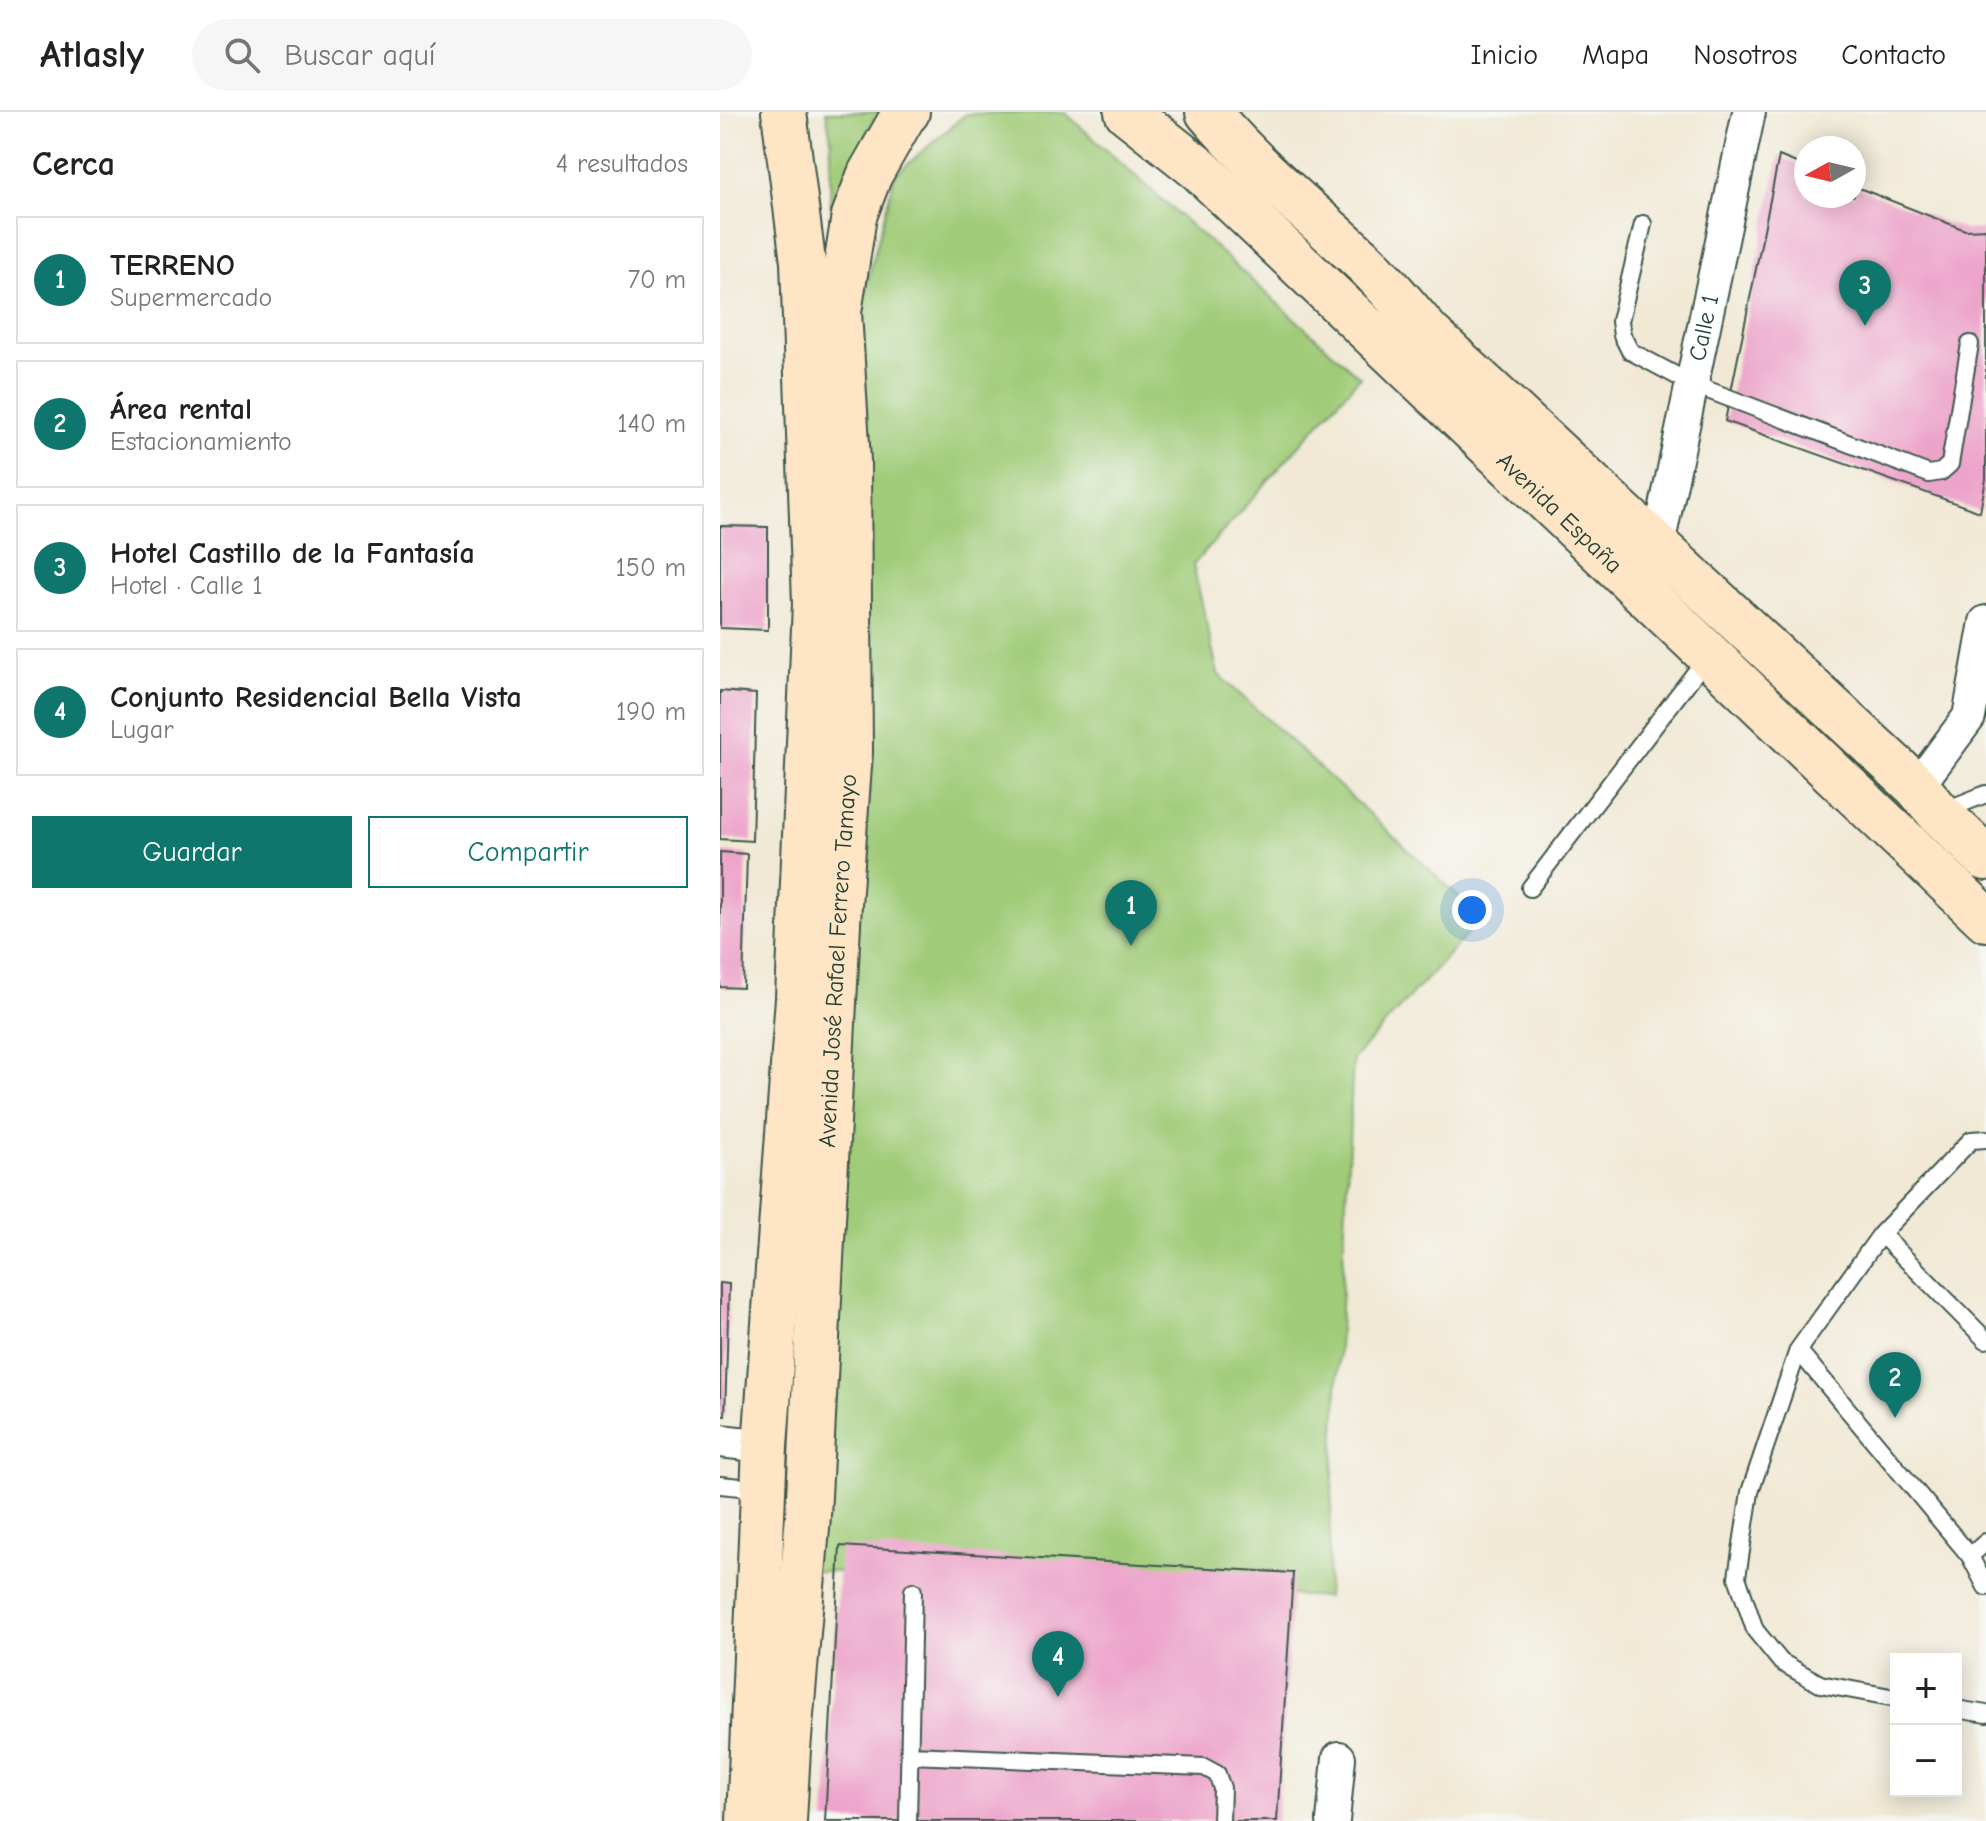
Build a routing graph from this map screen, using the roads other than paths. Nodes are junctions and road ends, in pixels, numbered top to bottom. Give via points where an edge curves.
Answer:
1 (784, 112) edge
2 (907, 112) edge
3 (1127, 112) edge
4 (1749, 112) edge
5 (1219, 125) edge
6 (1643, 224) dead end
7 (1970, 344) dead end
8 (1692, 384) junction
9 (1658, 545) junction
10 (1986, 622) edge
11 (1709, 655) junction
12 (1986, 794) edge
13 (1928, 800) junction
14 (1986, 858) edge
15 (1530, 888) dead end
16 (1986, 919) edge
17 (1986, 1139) edge
18 (1881, 1234) junction
19 (1986, 1340) edge
20 (1798, 1350) junction
21 (720, 1441) edge
22 (765, 1446) junction
23 (720, 1485) edge
24 (763, 1489) junction
25 (1986, 1542) edge
26 (1970, 1556) junction
27 (1986, 1587) edge
28 (913, 1591) dead end
29 (1890, 1697) edge
30 (1962, 1710) edge
31 (1986, 1714) edge
32 (910, 1755) junction
33 (1339, 1758) dead end
34 (749, 1821) edge
35 (784, 1821) edge
36 (908, 1821) edge
37 (1221, 1821) edge
38 (1333, 1821) edge

1 - 22 street, Avenida José Rafael Ferrero Tamayo via 803,262 815,604 798,998
2 - 35 street, Avenida José Rafael Ferrero Tamayo via 870,174 854,216 839,312 848,461 850,752 808,1516
3 - 11 street, Avenida España via 1199,169
4 - 8 street, Calle 1
5 - 9 street, Avenida España via 1364,261 1428,333
6 - 8 lane via 1620,321 1622,335 1630,351
7 - 8 lane via 1950,464 1929,474
8 - 9 street, Calle 1
9 - 13 street, Avenida España
10 - 13 street via 1969,717
11 - 15 lane
11 - 16 street, Avenida España
12 - 13 lane
13 - 14 street, Avenida España
17 - 18 lane via 1971,1140
18 - 19 lane
18 - 20 lane
20 - 26 lane
20 - 29 lane via 1750,1492 1737,1577 1755,1630 1781,1662 1820,1684
21 - 22 street
22 - 24 street, Avenida José Rafael Ferrero Tamayo
23 - 24 lane
24 - 34 street, Avenida José Rafael Ferrero Tamayo
25 - 26 lane
26 - 27 lane
28 - 32 lane
30 - 31 lane
32 - 36 lane
32 - 37 lane via 1204,1767 1217,1774 1222,1788
33 - 38 street

